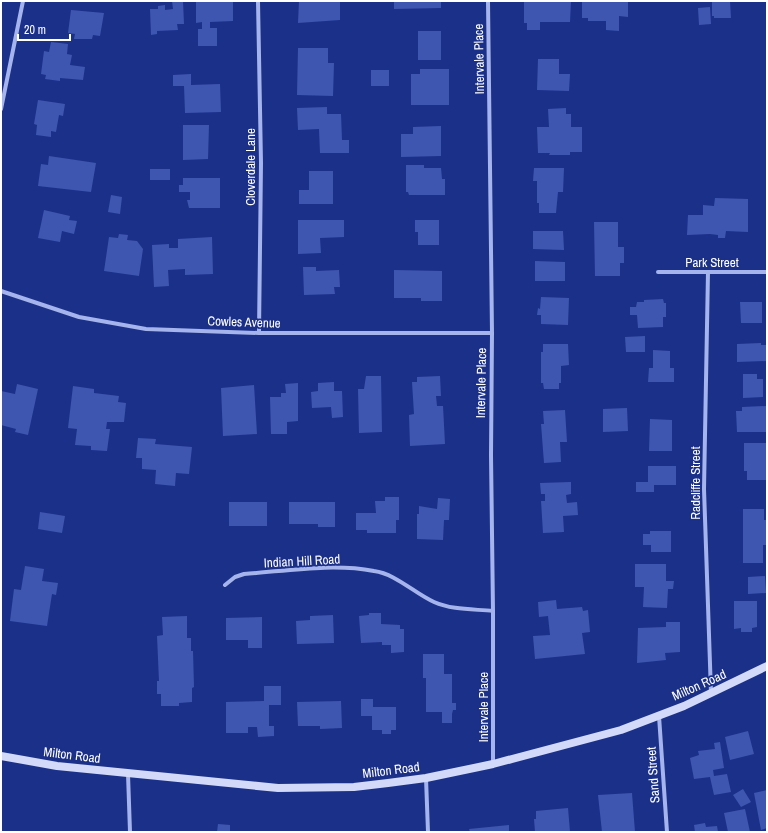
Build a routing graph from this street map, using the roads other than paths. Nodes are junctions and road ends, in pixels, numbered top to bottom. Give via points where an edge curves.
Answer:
1 (23, 1) edge
2 (258, 1) edge
3 (488, 1) edge
4 (1, 109) edge
5 (658, 272) dead end
6 (708, 272) junction
7 (767, 272) edge
8 (1, 291) edge
9 (492, 333) junction
10 (259, 334) junction
11 (225, 585) dead end
12 (493, 611) junction
13 (767, 666) edge
14 (711, 693) junction
15 (659, 716) junction
16 (1, 756) edge
17 (493, 764) junction
18 (128, 774) junction
19 (426, 778) junction
20 (130, 832) edge
21 (428, 832) edge
22 (667, 832) edge

1 - 4 street
2 - 10 street, Cloverdale Lane via 261,163
3 - 9 street, Intervale Place
5 - 6 street, Park Street
6 - 7 street, Park Street
6 - 14 street, Radcliffe Street via 704,489
8 - 10 street, Cowles Avenue via 79,317 146,329
9 - 10 street, Cowles Avenue
9 - 12 street, Intervale Place
11 - 12 street, Indian Hill Road via 244,574 329,567 376,571 395,579 433,602 450,608
12 - 17 street, Intervale Place
13 - 14 street, Milton Road
14 - 15 street, Milton Road
15 - 17 street, Milton Road via 592,739
15 - 22 street, Sand Street
16 - 18 street, Milton Road via 57,766
17 - 19 street, Milton Road
18 - 19 street, Milton Road via 278,788 354,787
18 - 20 street
19 - 21 street

